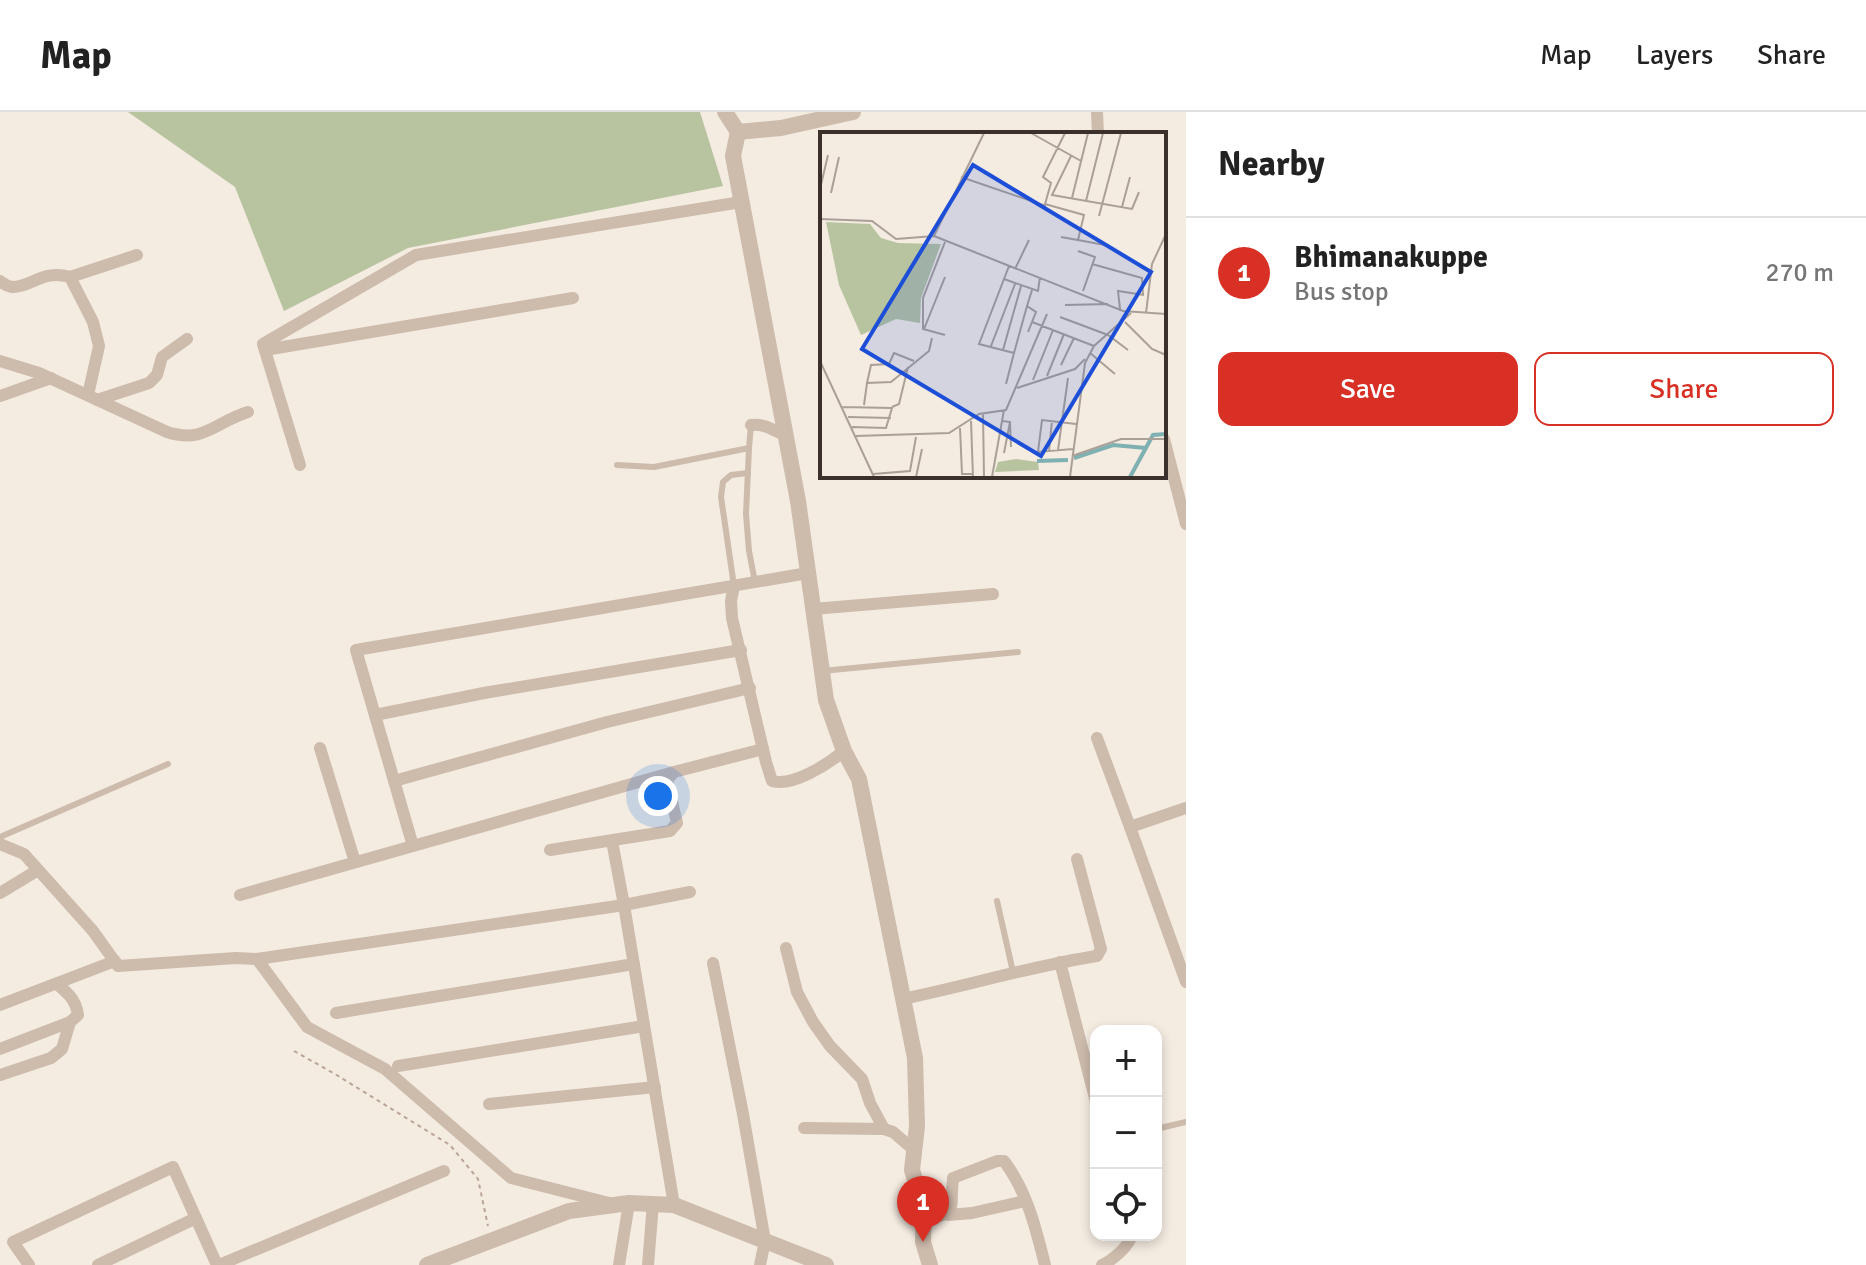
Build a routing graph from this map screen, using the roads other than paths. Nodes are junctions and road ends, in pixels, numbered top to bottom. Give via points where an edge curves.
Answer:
1 (725, 112) edge
2 (853, 112) edge
3 (1097, 112) edge
4 (738, 132) junction
5 (1098, 132) edge
6 (741, 202) junction
7 (137, 255) dead end
8 (70, 277) junction
9 (0, 281) edge
10 (573, 298) dead end
11 (187, 339) dead end
12 (265, 350) junction
13 (0, 361) edge
14 (51, 378) junction
15 (0, 396) edge
16 (93, 398) junction
17 (248, 412) dead end
18 (751, 425) joint
19 (786, 436) junction
20 (1166, 447) edge
21 (749, 448) junction
22 (300, 465) dead end
23 (617, 465) dead end
24 (748, 473) junction
25 (1186, 524) edge
26 (808, 573) junction
27 (755, 582) junction
28 (734, 586) junction
29 (993, 594) dead end
30 (813, 609) junction
31 (741, 650) junction
32 (1018, 652) dead end
33 (822, 671) junction
34 (750, 688) junction
35 (375, 715) junction
36 (1097, 738) dead end
37 (320, 748) dead end
38 (763, 749) junction
39 (844, 751) junction
40 (168, 764) dead end
41 (674, 772) junction
42 (394, 781) junction
43 (1186, 808) edge
44 (1130, 827) junction
45 (0, 837) edge
46 (612, 841) junction
47 (0, 844) edge
48 (413, 846) junction
49 (550, 850) dead end
50 (1077, 859) dead end
51 (355, 862) junction
52 (38, 870) junction
53 (690, 892) dead end
54 (0, 893) edge
55 (240, 895) dead end
56 (997, 901) dead end
57 (624, 905) junction
58 (786, 948) dead end
59 (257, 959) junction
60 (115, 961) junction
61 (1060, 962) junction
62 (713, 963) dead end
63 (634, 964) junction
64 (1014, 973) junction
65 (1186, 982) edge
66 (57, 984) junction
67 (902, 999) junction
68 (0, 1005) edge
69 (336, 1013) dead end
70 (70, 1022) junction
71 (644, 1026) junction
72 (0, 1049) edge
73 (398, 1066) dead end
74 (0, 1075) edge
75 (655, 1087) junction
76 (1095, 1097) edge
77 (489, 1104) dead end
78 (1186, 1122) edge
79 (804, 1128) dead end
80 (1162, 1128) edge
81 (884, 1129) junction
82 (914, 1150) junction
83 (444, 1171) dead end
84 (1025, 1201) junction
85 (653, 1203) junction
86 (622, 1204) junction
87 (674, 1205) junction
88 (948, 1215) junction
89 (196, 1218) junction
90 (923, 1221) junction
91 (765, 1241) junction
92 (1130, 1241) edge
93 (29, 1265) edge
94 (98, 1265) edge
95 (218, 1265) edge
96 (427, 1265) edge
97 (619, 1265) edge
98 (648, 1265) edge
99 (760, 1265) edge
100 (826, 1265) edge
101 (930, 1265) edge
102 (1045, 1265) edge
103 (1102, 1265) edge

1 - 4 street
2 - 4 street
3 - 5 street
4 - 6 street via 733,156
6 - 12 street via 416,255 263,344
6 - 19 street
7 - 8 street
8 - 9 street via 51,275 12,287
8 - 16 street via 99,346
10 - 12 street
11 - 16 street via 162,357 149,383
12 - 22 street
13 - 14 street
14 - 15 street
14 - 16 street
16 - 17 street via 190,437
18 - 19 street
18 - 21 lane
19 - 26 street
20 - 25 street
21 - 23 lane via 654,467
21 - 24 lane
24 - 27 lane via 747,526
24 - 28 lane via 723,482 721,497
26 - 27 street
26 - 30 street
27 - 28 street
28 - 31 street via 732,618
28 - 35 street via 356,650
29 - 30 street
30 - 33 street
31 - 34 street
31 - 35 street
32 - 33 lane
33 - 39 street
34 - 38 street
34 - 42 street
35 - 42 street
36 - 44 street
37 - 51 street
38 - 39 street via 772,781 781,784
38 - 41 street
39 - 67 street via 859,779
40 - 45 lane
41 - 46 street via 667,780 675,826
41 - 48 street
42 - 48 street
43 - 44 street
44 - 65 street
46 - 49 street
46 - 57 street
47 - 52 street via 24,854
48 - 51 street
50 - 61 street via 1101,949 1097,956
51 - 55 street
52 - 54 street
52 - 60 street
53 - 57 street
56 - 64 lane
57 - 59 street
57 - 63 street
58 - 81 street via 797,992 813,1022 862,1079
59 - 60 street via 118,966
59 - 86 street via 307,1027 385,1069 511,1178
60 - 66 street
61 - 64 street
61 - 76 street
62 - 91 street
63 - 69 street
63 - 71 street
64 - 67 street
66 - 68 street
66 - 70 street via 77,1008 78,1015
67 - 82 street via 915,1058
70 - 72 street
70 - 74 street via 62,1049 51,1058
71 - 73 street
71 - 75 street
75 - 77 street
75 - 87 street
78 - 80 lane
79 - 81 street
81 - 82 street
82 - 90 street via 912,1170
83 - 95 street
84 - 88 street
84 - 88 street via 1001,1160 953,1178
84 - 102 street
85 - 86 street
85 - 87 street
85 - 98 street
86 - 96 street via 569,1211
86 - 97 street
87 - 91 street
88 - 90 street
89 - 93 street via 173,1167 13,1242
89 - 94 street
89 - 95 street
90 - 101 street
91 - 99 street
91 - 100 street
92 - 103 street

